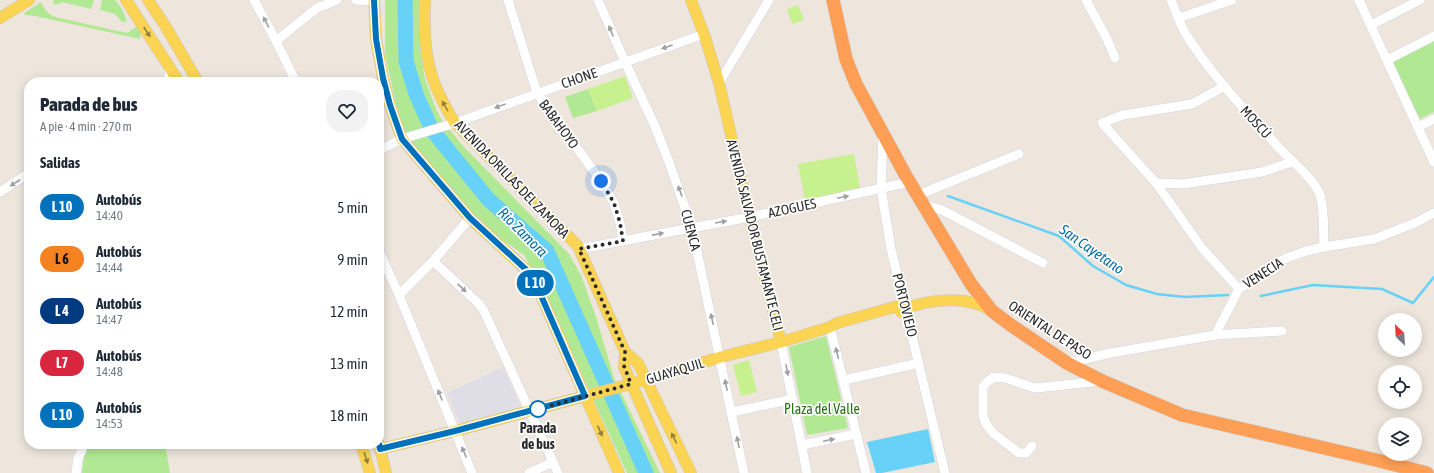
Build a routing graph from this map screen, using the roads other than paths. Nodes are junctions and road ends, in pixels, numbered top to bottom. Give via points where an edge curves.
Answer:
1 (29, 0) edge
2 (126, 0) edge
3 (148, 0) edge
4 (154, 0) edge
5 (254, 0) edge
6 (337, 0) edge
7 (356, 0) edge
8 (374, 0) edge
9 (425, 0) edge
10 (508, 0) edge
11 (598, 0) edge
12 (691, 0) edge
13 (769, 0) edge
14 (833, 0) edge
15 (1171, 0) edge
16 (1232, 0) edge
17 (1359, 0) edge
18 (1420, 0) edge
19 (1090, 1) edge
20 (0, 18) edge
21 (1178, 18) junction
22 (1370, 25) junction
23 (166, 27) junction
24 (704, 34) junction
25 (1434, 36) edge
26 (276, 41) junction
27 (1115, 58) dead end
28 (1387, 60) junction
29 (625, 62) junction
30 (168, 63) junction
31 (169, 77) edge
32 (176, 77) edge
33 (195, 77) edge
34 (294, 77) edge
35 (383, 77) edge
36 (384, 82) edge
37 (718, 83) junction
38 (1225, 86) junction
39 (537, 93) junction
40 (1434, 119) edge
41 (455, 123) junction
42 (1418, 127) junction
43 (883, 135) junction
44 (402, 139) junction
45 (384, 148) edge
46 (1019, 154) dead end
47 (1292, 162) junction
48 (1434, 162) edge
49 (24, 176) edge
50 (910, 182) junction
51 (1156, 183) junction
52 (881, 188) junction
53 (0, 192) edge
54 (921, 199) junction
55 (1434, 213) edge
56 (750, 217) junction
57 (470, 218) junction
58 (692, 228) junction
59 (623, 241) junction
60 (1324, 246) junction
61 (579, 249) junction
62 (433, 261) junction
63 (384, 262) edge
64 (1043, 263) dead end
65 (1239, 289) junction
66 (399, 295) junction
67 (905, 309) junction
68 (992, 311) junction
69 (830, 327) junction
70 (1282, 331) dead end
71 (1215, 335) junction
72 (781, 342) junction
73 (625, 352) junction
74 (721, 357) junction
75 (920, 363) junction
76 (1067, 363) junction
77 (646, 380) junction
78 (844, 380) junction
79 (1102, 381) junction
80 (631, 384) junction
81 (585, 396) junction
82 (793, 399) junction
83 (530, 411) junction
84 (732, 412) junction
85 (455, 431) junction
86 (856, 434) junction
87 (384, 445) edge
88 (802, 445) junction
89 (1032, 446) dead end
90 (82, 449) edge
91 (363, 449) edge
92 (380, 449) edge
93 (553, 462) junction
94 (76, 473) edge
95 (370, 473) edge
96 (386, 473) edge
97 (472, 473) edge
98 (529, 473) edge
99 (558, 473) edge
100 (619, 473) edge
101 (671, 473) edge
102 (691, 473) edge
103 (744, 473) edge
104 (807, 473) edge
105 (866, 473) edge
106 (945, 473) edge
107 (1427, 473) edge

1 - 20 main road
2 -> 30 main road
3 - 23 main road
4 - 23 street
26 -> 5 street
6 - 26 street via 317,8
7 - 8 street
8 - 35 main road via 376,39
41 -> 9 main road, AVENIDA ORILLAS DEL ZAMORA via 436,88 428,63 424,32
10 - 39 street, BABAHOYO
29 -> 11 street, CUENCA
12 - 24 main road, AVENIDA SALVADOR BUSTAMANTE CELI
13 - 37 street
14 - 43 highway, ORIENTAL DE PASO via 846,59
15 - 21 street, MOSCÚ
16 - 21 street
17 - 22 street
18 - 22 street
19 - 27 street
21 - 38 street, MOSCÚ via 1188,37
22 - 28 street
23 - 33 main road
24 -> 29 street, CHONE
24 - 37 main road, AVENIDA SALVADOR BUSTAMANTE CELI
25 - 28 street
26 - 34 street
28 - 42 street
29 - 39 street, CHONE
58 -> 29 street, CUENCA via 654,124
30 - 31 street
30 - 32 main road
36 - 44 main road
37 - 56 main road, AVENIDA SALVADOR BUSTAMANTE CELI
38 - 47 street, MOSCÚ
38 - 51 street via 1192,104 1123,115 1102,123
39 -> 41 street, CHONE
39 - 59 street, BABAHOYO via 614,203
40 - 42 street
41 - 44 street, CHONE
41 - 61 main road, AVENIDA ORILLAS DEL ZAMORA
42 - 48 street
43 - 50 highway, ORIENTAL DE PASO
43 - 52 street, PORTOVIEJO
44 - 45 street, CHONE
44 - 57 main road
46 - 54 street
47 - 51 street via 1262,172 1183,184
47 - 60 street, MOSCÚ via 1314,184 1320,194
49 -> 53 street
50 - 52 street, AZOGUES
50 - 54 highway, ORIENTAL DE PASO
51 - 65 street via 1202,248
56 -> 52 street, AZOGUES
52 - 67 street, PORTOVIEJO via 891,249
54 - 64 street
54 - 68 highway, ORIENTAL DE PASO via 971,284
55 - 60 street, VENECIA via 1374,239
58 -> 56 street, AZOGUES
56 - 72 main road, AVENIDA SALVADOR BUSTAMANTE CELI
57 - 62 street
57 - 81 main road via 532,275
59 -> 58 street, AZOGUES
74 -> 58 street, CUENCA
59 - 61 street, AZOGUES
60 - 65 street, VENECIA via 1284,258
61 - 73 main road, AVENIDA ORILLAS DEL ZAMORA
62 - 66 street
62 -> 83 street via 483,309
63 - 66 street
65 - 71 street, VENECIA
85 -> 66 street
67 - 68 main road, GUAYAQUIL via 949,300 978,304
67 - 69 main road, GUAYAQUIL via 900,313 838,328
67 - 75 street, PORTOVIEJO
68 - 76 highway, ORIENTAL DE PASO
69 - 72 main road, GUAYAQUIL
78 -> 69 street
70 - 71 street
71 - 76 street
72 - 74 main road, GUAYAQUIL
72 -> 82 street, AVENIDA SALVADOR BUSTAMANTE CELI
73 - 77 main road, AVENIDA ORILLAS DEL ZAMORA via 638,363
73 - 80 main road, AVENIDA ORILLAS DEL ZAMORA via 624,366
74 - 77 main road, GUAYAQUIL
84 -> 74 street, CUENCA
75 - 78 street
75 - 106 street, PORTOVIEJO
76 - 79 highway, ORIENTAL DE PASO
77 - 80 main road, GUAYAQUIL
102 -> 77 main road, AVENIDA ORILLAS DEL ZAMORA
78 - 86 street
79 - 89 street via 1035,388 1004,378 994,377 987,382 983,387 983,416 986,424 994,434 1019,453 1026,453
79 - 107 highway, ORIENTAL DE PASO via 1182,415
80 - 81 main road, GUAYAQUIL
80 - 101 main road, AVENIDA ORILLAS DEL ZAMORA
81 - 83 main road, GUAYAQUIL
81 -> 100 main road
82 - 84 street
82 - 88 street, AVENIDA SALVADOR BUSTAMANTE CELI
83 - 85 main road, GUAYAQUIL
83 - 93 street
103 -> 84 street, CUENCA
85 - 87 main road, GUAYAQUIL
97 -> 85 street
88 -> 86 street
86 - 105 street
88 - 104 street, AVENIDA SALVADOR BUSTAMANTE CELI
90 - 94 street
91 -> 95 main road
92 - 96 main road
93 - 98 street
93 - 99 street

